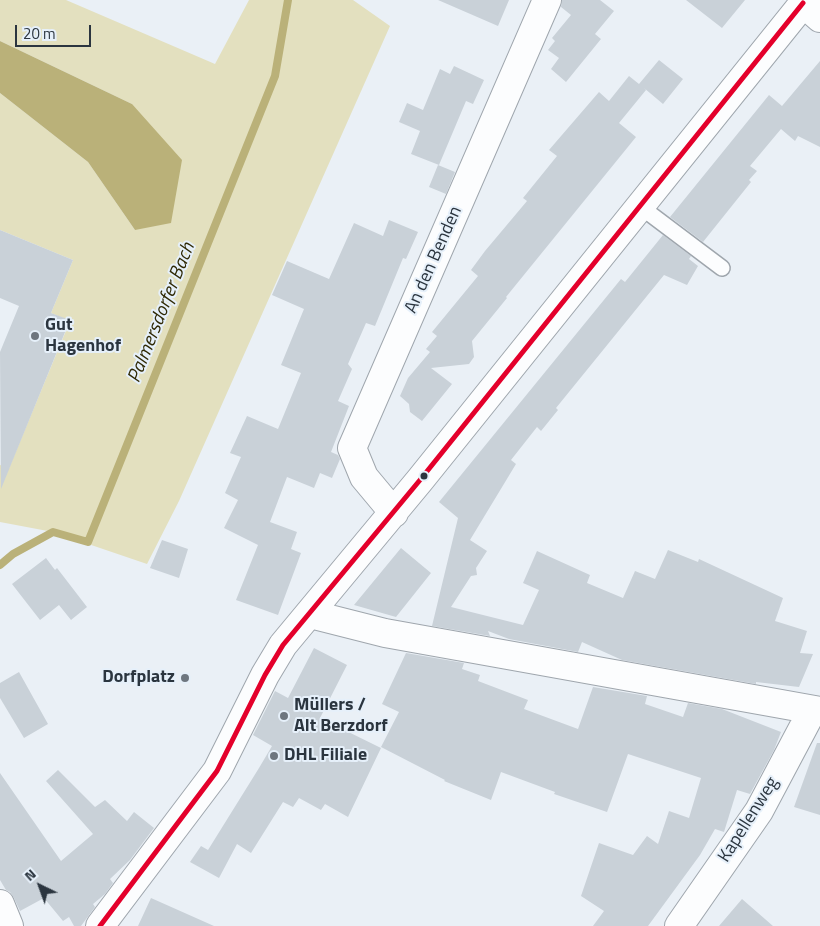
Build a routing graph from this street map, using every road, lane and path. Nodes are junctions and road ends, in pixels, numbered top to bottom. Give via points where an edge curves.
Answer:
1 (547, 0) edge
2 (810, 7) edge
3 (640, 207) junction
4 (722, 268) dead end
5 (394, 512) junction
6 (310, 614) junction
7 (816, 711) edge
8 (0, 904) edge
9 (10, 926) edge
10 (100, 926) edge
11 (679, 926) edge

1 - 5 street, An den Benden via 352,448 364,477
2 - 3 street
3 - 4 lane
3 - 5 street
5 - 6 street
6 - 7 street via 384,633
6 - 10 street via 283,646 217,772
7 - 11 street, Kapellenweg via 759,811
8 - 9 street

